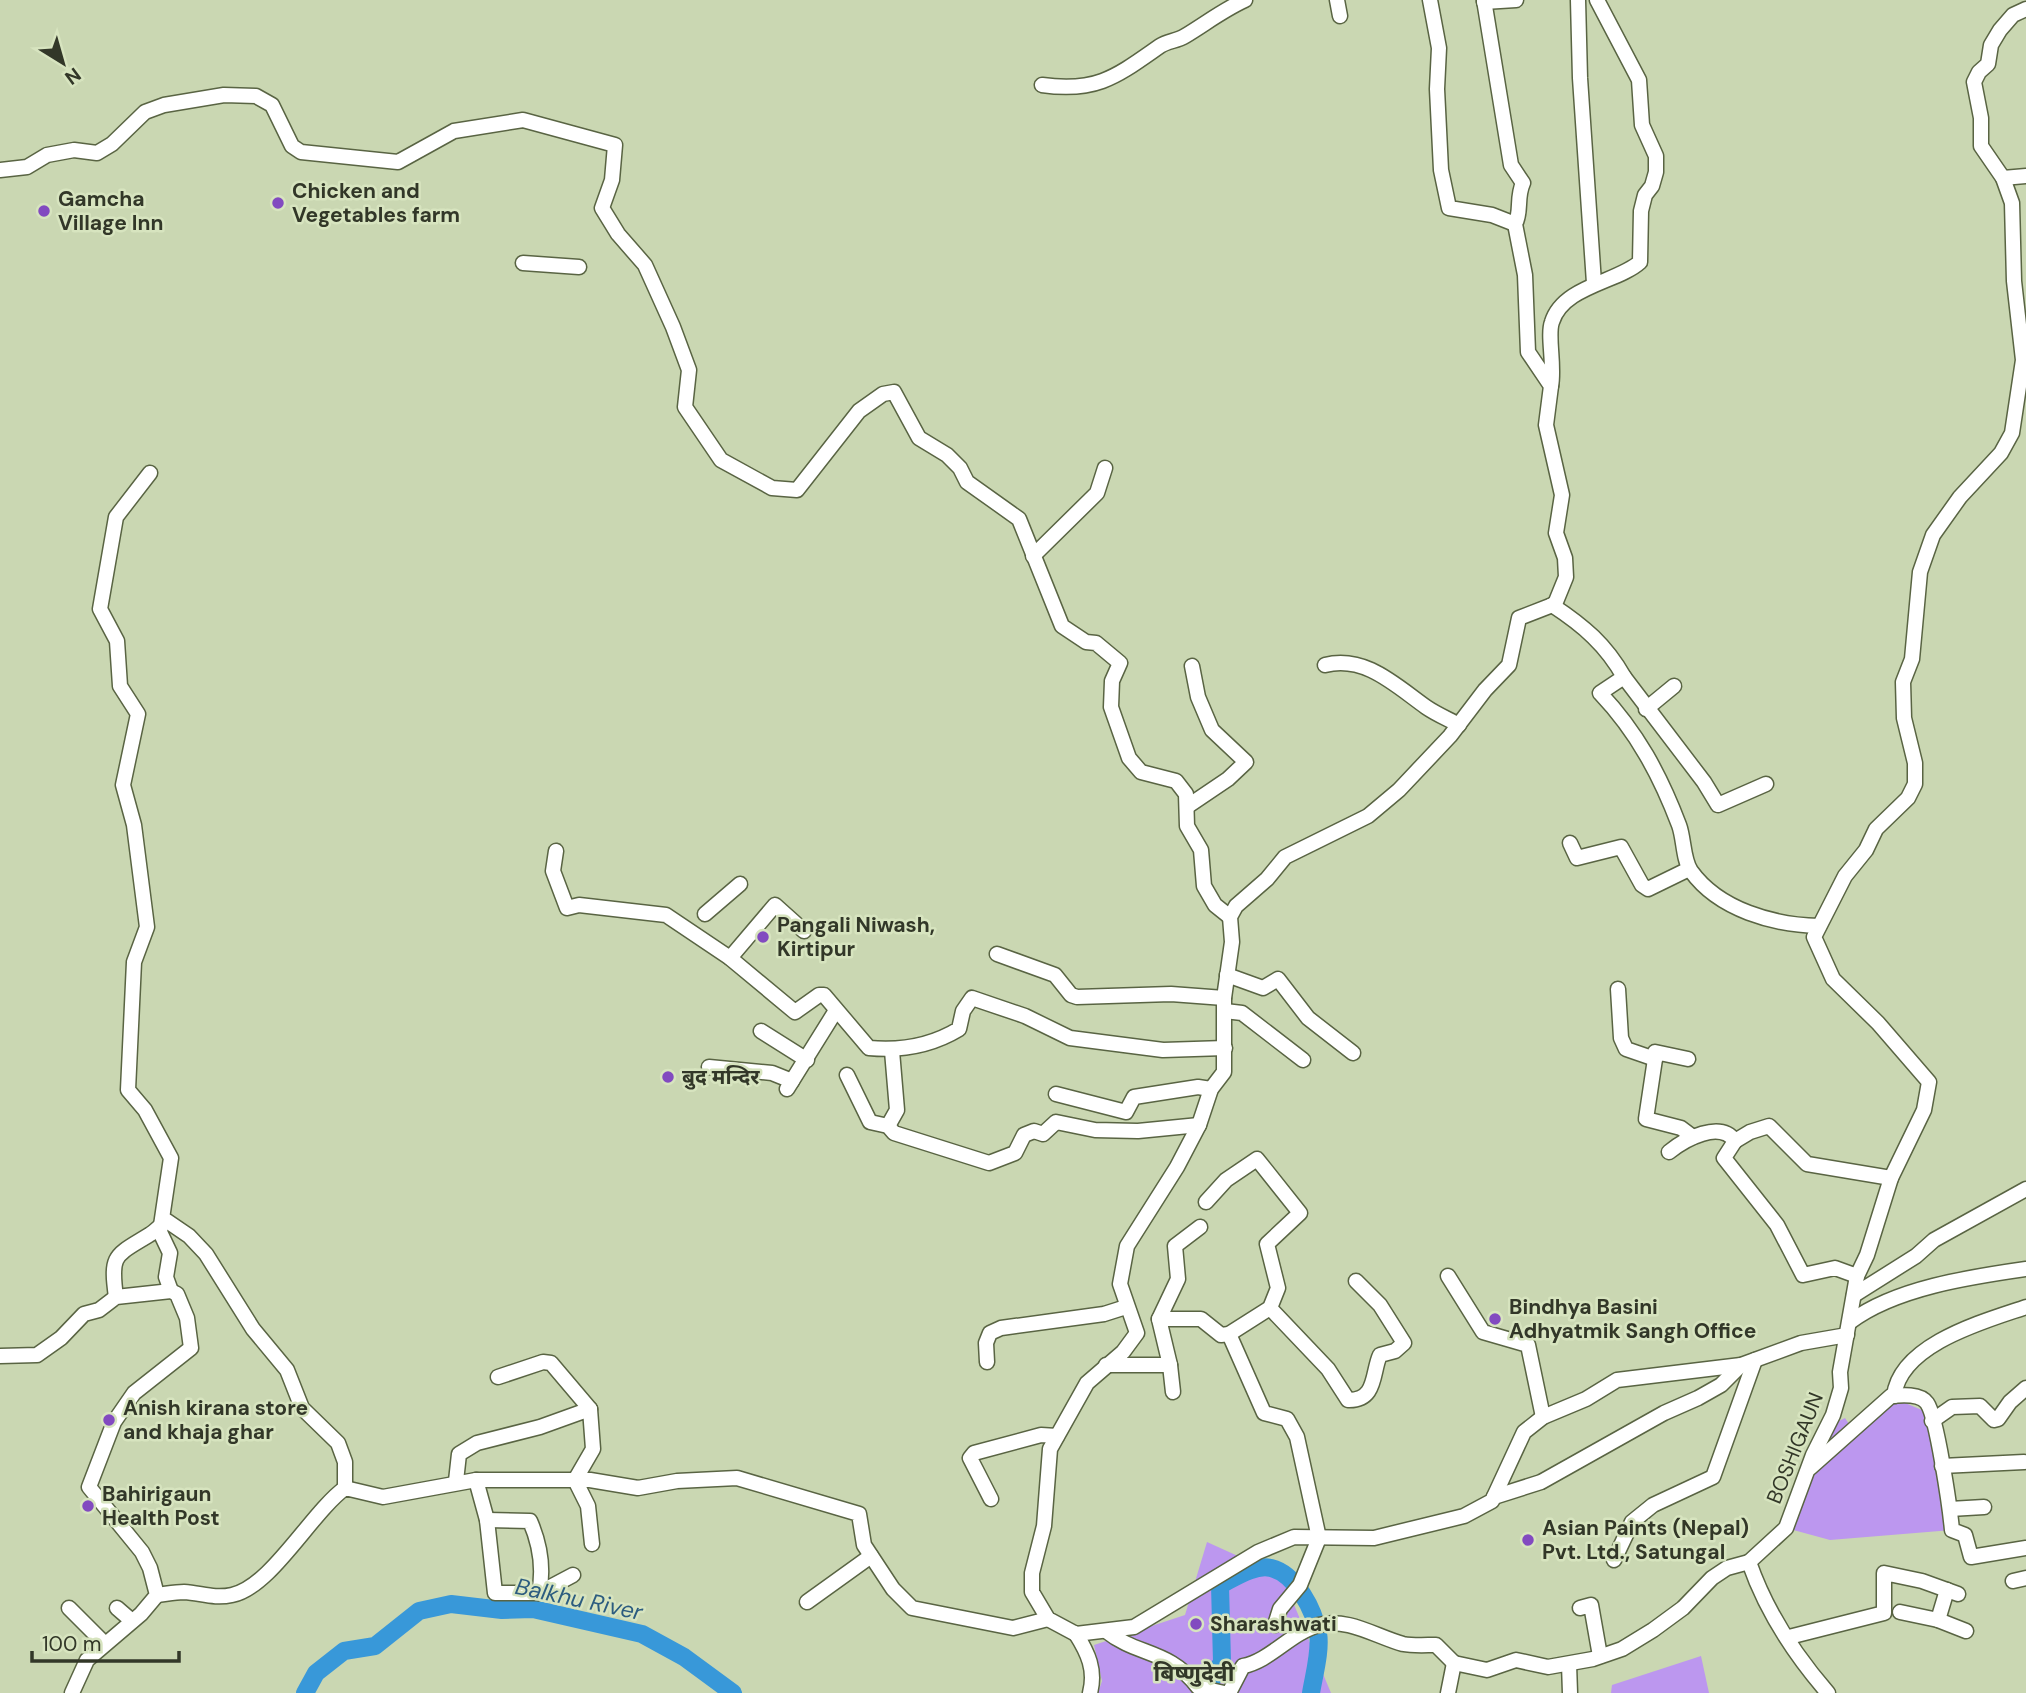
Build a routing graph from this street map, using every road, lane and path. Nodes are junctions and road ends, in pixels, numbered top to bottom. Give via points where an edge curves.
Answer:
1 (1245, 0) edge
2 (1337, 0) edge
3 (1430, 0) edge
4 (1516, 0) edge
5 (1578, 0) edge
6 (1597, 0) edge
7 (1484, 1) edge
8 (2026, 9) edge
9 (1340, 16) dead end
10 (1042, 85) dead end
11 (0, 170) edge
12 (2026, 176) edge
13 (2003, 178) junction
14 (1516, 224) junction
15 (2020, 227) edge
16 (523, 263) dead end
17 (579, 267) dead end
18 (1594, 283) junction
19 (1551, 386) junction
20 (1105, 468) dead end
21 (150, 473) dead end
22 (1033, 556) junction
23 (1555, 604) junction
24 (1325, 665) dead end
25 (1192, 666) dead end
26 (1624, 677) junction
27 (1674, 686) dead end
28 (1646, 709) junction
29 (1459, 725) junction
30 (1766, 784) dead end
31 (1188, 806) junction
32 (1570, 843) dead end
33 (556, 851) dead end
34 (1689, 869) junction
35 (740, 884) dead end
36 (705, 914) dead end
37 (1230, 917) junction
38 (1819, 926) junction
39 (804, 931) dead end
40 (997, 954) dead end
41 (730, 958) junction
42 (1227, 975) junction
43 (1618, 989) dead end
44 (1225, 1004) junction
45 (835, 1012) junction
46 (761, 1031) dead end
47 (1226, 1048) junction
48 (892, 1051) junction
49 (1353, 1053) dead end
50 (1655, 1059) junction
51 (1688, 1059) dead end
52 (807, 1060) junction
53 (1303, 1060) dead end
54 (709, 1067) dead end
55 (847, 1075) dead end
56 (1211, 1089) junction
57 (1056, 1094) dead end
58 (1199, 1125) junction
59 (888, 1126) junction
60 (1693, 1137) junction
61 (1735, 1142) junction
62 (1669, 1152) dead end
63 (1891, 1178) junction
64 (2026, 1189) edge
65 (1206, 1202) dead end
66 (161, 1225) junction
67 (1200, 1227) dead end
68 (2026, 1269) edge
69 (1448, 1276) dead end
70 (1857, 1276) junction
71 (1356, 1281) dead end
72 (171, 1291) junction
73 (1854, 1295) junction
74 (116, 1297) junction
75 (1126, 1307) junction
76 (1269, 1307) junction
77 (2026, 1307) edge
78 (1159, 1319) junction
79 (1849, 1329) junction
80 (1228, 1334) junction
81 (0, 1356) edge
82 (987, 1362) dead end
83 (1748, 1362) junction
84 (1106, 1365) junction
85 (1170, 1365) junction
86 (498, 1377) dead end
87 (2026, 1388) edge
88 (1173, 1392) dead end
89 (1894, 1395) junction
90 (590, 1409) junction
91 (1543, 1416) junction
92 (1932, 1421) junction
93 (1057, 1436) junction
94 (2024, 1462) dead end
95 (1942, 1466) junction
96 (1808, 1470) junction
97 (476, 1480) junction
98 (575, 1480) junction
99 (456, 1481) junction
100 (345, 1488) junction
101 (1494, 1497) junction
102 (991, 1499) dead end
103 (1983, 1507) dead end
104 (1950, 1509) junction
105 (487, 1520) junction
106 (1319, 1538) junction
107 (592, 1544) dead end
108 (2026, 1548) edge
109 (871, 1556) junction
110 (1614, 1560) dead end
111 (1749, 1562) junction
112 (573, 1575) dead end
113 (539, 1592) junction
114 (157, 1595) junction
115 (807, 1602) dead end
116 (69, 1608) dead end
117 (117, 1608) dead end
118 (1580, 1608) dead end
119 (1900, 1612) dead end
120 (1048, 1619) junction
121 (1938, 1619) junction
122 (132, 1621) junction
123 (1275, 1625) dead end
124 (1106, 1631) junction
125 (1966, 1631) dead end
126 (1076, 1633) junction
127 (1788, 1637) junction
128 (104, 1643) junction
129 (1600, 1656) junction
130 (1454, 1663) junction
131 (1569, 1664) junction
132 (72, 1693) edge
133 (1090, 1693) edge
134 (1227, 1693) edge
135 (1448, 1693) edge
136 (1570, 1693) edge
137 (1828, 1693) edge

1 - 10 street via 1093,86
2 - 9 street
3 - 14 street via 1439,47 1441,170 1449,208
4 - 7 street
5 - 18 street
6 - 18 street via 1639,80 1642,125 1656,156 1656,172 1642,211 1640,262
7 - 14 street via 1511,165 1522,183
8 - 13 street via 2013,15 2000,30 1988,64 1975,82 1981,146
11 - 22 street via 27,167 47,155 74,149 97,153 145,112 223,95 256,96 272,105 292,146 301,152 398,162 454,131 523,120 615,145 612,180 602,208 645,265 689,370 685,407 721,460 772,488 797,490 859,411 894,392 919,438 947,455 967,482 1019,519
12 - 13 street
13 - 15 street
14 - 19 street via 1525,275 1528,352
15 - 38 street via 2014,281 2023,360 2012,433 2001,453 1933,535 1920,572 1912,659 1903,682 1915,784 1909,798 1876,829
16 - 17 street
18 - 19 street via 1564,306 1550,325 1555,369
19 - 23 street via 1546,425 1562,495 1556,533 1566,577
20 - 22 street via 1097,493
21 - 66 street via 116,517 100,609 117,641 120,686 138,714 123,785 134,825 147,927 134,962 128,1090 171,1158
22 - 31 street via 1062,626 1086,642 1097,643 1120,663 1112,681 1111,707 1129,758 1141,772 1176,781
23 - 26 street via 1552,606 1582,624 1608,650
23 - 29 street via 1519,618 1509,665
24 - 29 street via 1340,661 1387,677
25 - 31 street via 1198,697 1212,730 1246,762
26 - 28 street
26 - 34 street via 1600,693 1640,741 1656,769 1683,836
27 - 28 street
28 - 30 street via 1718,805
29 - 37 street via 1377,811 1285,857
31 - 37 street via 1187,826 1201,850 1204,886 1215,905
32 - 34 street via 1577,858 1621,848 1648,889
33 - 41 street via 553,871 567,908 579,905 658,913
34 - 38 street via 1717,898 1787,925
35 - 36 street
37 - 42 street
38 - 63 street, BOSHIGAUN via 1816,946 1833,979 1929,1082 1924,1110
39 - 41 street via 775,905
40 - 44 street via 1055,975 1077,997 1171,994
41 - 45 street via 795,1012 822,994
42 - 44 street
42 - 49 street via 1263,988 1278,979 1308,1018
43 - 50 street via 1622,1044
44 - 47 street
44 - 53 street
45 - 48 street via 869,1048
45 - 52 street
46 - 52 street
47 - 48 street via 1163,1050 1070,1038 972,998 963,1011 960,1029 939,1041
47 - 56 street via 1224,1072
48 - 59 street via 897,1110
50 - 51 street via 1655,1052
50 - 60 street via 1646,1119 1681,1128
52 - 54 street via 790,1085 772,1073
55 - 59 street via 870,1122
56 - 57 street via 1133,1097 1126,1112
56 - 58 street
58 - 59 street via 1138,1132 1056,1122 1042,1134 1024,1135 1015,1153 989,1163 894,1133
58 - 75 street via 1127,1245 1120,1284
60 - 61 street via 1722,1131
60 - 62 street
61 - 63 street via 1769,1126 1807,1164
61 - 70 street via 1724,1158 1777,1225 1803,1275 1835,1268
63 - 70 street, BOSHIGAUN
64 - 73 street via 1934,1240
65 - 76 street via 1226,1180 1257,1159 1296,1206 1300,1213 1267,1244 1278,1288
66 - 72 street via 170,1253 166,1277
66 - 74 street via 122,1250 114,1262
66 - 100 street via 167,1221 177,1227 206,1254 253,1329 288,1370 302,1408 338,1443 345,1462
67 - 78 street via 1175,1246 1178,1279
68 - 79 street via 1889,1299
69 - 91 street via 1482,1332 1528,1345
70 - 73 street, BOSHIGAUN
71 - 76 street via 1380,1305 1404,1343 1380,1355 1375,1380 1366,1394 1355,1400 1348,1400 1323,1362
72 - 74 street
72 - 114 street via 181,1301 191,1348 134,1393 114,1422 89,1487 142,1552
73 - 79 street, BOSHIGAUN
74 - 81 street via 99,1310 84,1314 37,1355
75 - 82 street via 1001,1328 990,1333
75 - 84 street via 1136,1333 1123,1352
76 - 80 street
77 - 89 street via 1926,1349 1907,1366
78 - 80 street via 1201,1319 1221,1335
78 - 85 street
79 - 83 street
79 - 96 street, BOSHIGAUN via 1841,1388
80 - 106 street via 1264,1413 1287,1419 1297,1437
83 - 91 street via 1617,1380 1586,1399
83 - 101 street via 1721,1385 1541,1482
83 - 110 street via 1713,1477 1653,1504 1632,1522
84 - 85 street
84 - 93 street via 1087,1383
85 - 88 street
86 - 90 street via 551,1363
87 - 92 street via 1998,1419 1980,1406 1960,1405
89 - 92 street via 1906,1394 1928,1403
89 - 96 street
90 - 98 street via 593,1449
90 - 99 street via 477,1443 458,1454
91 - 101 street via 1524,1432
92 - 95 street
93 - 102 street via 1041,1435 974,1454 970,1458
93 - 120 street via 1050,1449 1044,1526 1032,1573 1032,1592
94 - 95 street
95 - 104 street
96 - 111 street, BOSHIGAUN via 1786,1528
97 - 98 street
97 - 99 street
97 - 105 street
98 - 107 street via 587,1506
98 - 109 street via 638,1488 737,1478 859,1514 864,1545
99 - 100 street via 383,1497
100 - 114 street via 248,1589 209,1598 186,1592
101 - 106 street via 1464,1516 1374,1538
103 - 104 street
104 - 108 street via 1952,1530 1965,1535 1972,1558
105 - 113 street via 530,1521 541,1559
105 - 113 street via 495,1593
106 - 123 street via 1300,1585 1280,1609
106 - 124 street via 1294,1537 1258,1552 1134,1627
109 - 115 street
109 - 120 street via 912,1608 1013,1628
111 - 127 street via 1761,1597
111 - 129 street via 1712,1578 1653,1630
112 - 113 street
114 - 122 street
116 - 128 street
117 - 122 street
118 - 129 street via 1591,1605
119 - 121 street
120 - 126 street
121 - 125 street
121 - 127 street via 1952,1592 1884,1573 1884,1613
122 - 128 street
124 - 126 street
124 - 134 street via 1168,1659 1198,1687
126 - 133 street via 1091,1664 1094,1680
127 - 137 street
128 - 132 street via 87,1660
129 - 131 street
130 - 131 street via 1487,1670 1516,1660 1548,1667
130 - 134 street via 1436,1645 1405,1644 1340,1623 1318,1625 1242,1666
130 - 135 street
131 - 136 street

